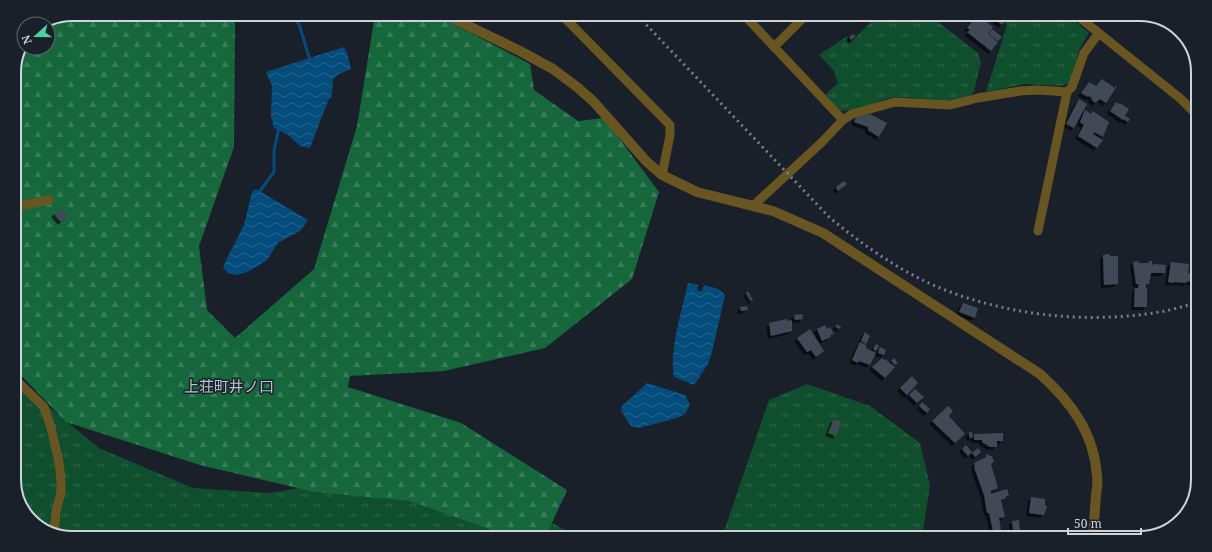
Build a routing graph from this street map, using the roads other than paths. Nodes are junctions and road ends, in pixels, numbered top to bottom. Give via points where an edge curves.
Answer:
1 (458, 21) edge
2 (568, 21) edge
3 (750, 21) edge
4 (800, 21) edge
5 (1083, 21) edge
6 (1098, 34) junction
7 (774, 47) junction
8 (1067, 92) junction
9 (1191, 109) edge
10 (843, 120) junction
11 (662, 175) junction
12 (49, 200) dead end
13 (21, 206) edge
14 (754, 206) junction
15 (1038, 231) dead end
16 (21, 385) edge
17 (55, 528) edge
18 (1093, 531) edge

1 - 11 street via 520,51 565,78 593,101 646,161
2 - 11 street via 670,125
3 - 7 street
4 - 7 street
5 - 6 street
6 - 8 street via 1084,53 1072,87
6 - 9 street
7 - 10 street
8 - 10 street via 1020,91 950,105 895,102 852,114
8 - 15 street
10 - 14 street
11 - 14 street via 697,192
12 - 13 street
14 - 18 street via 823,233 1040,374 1054,386 1076,413 1093,452 1097,477
16 - 17 street via 44,407 59,462 61,492

